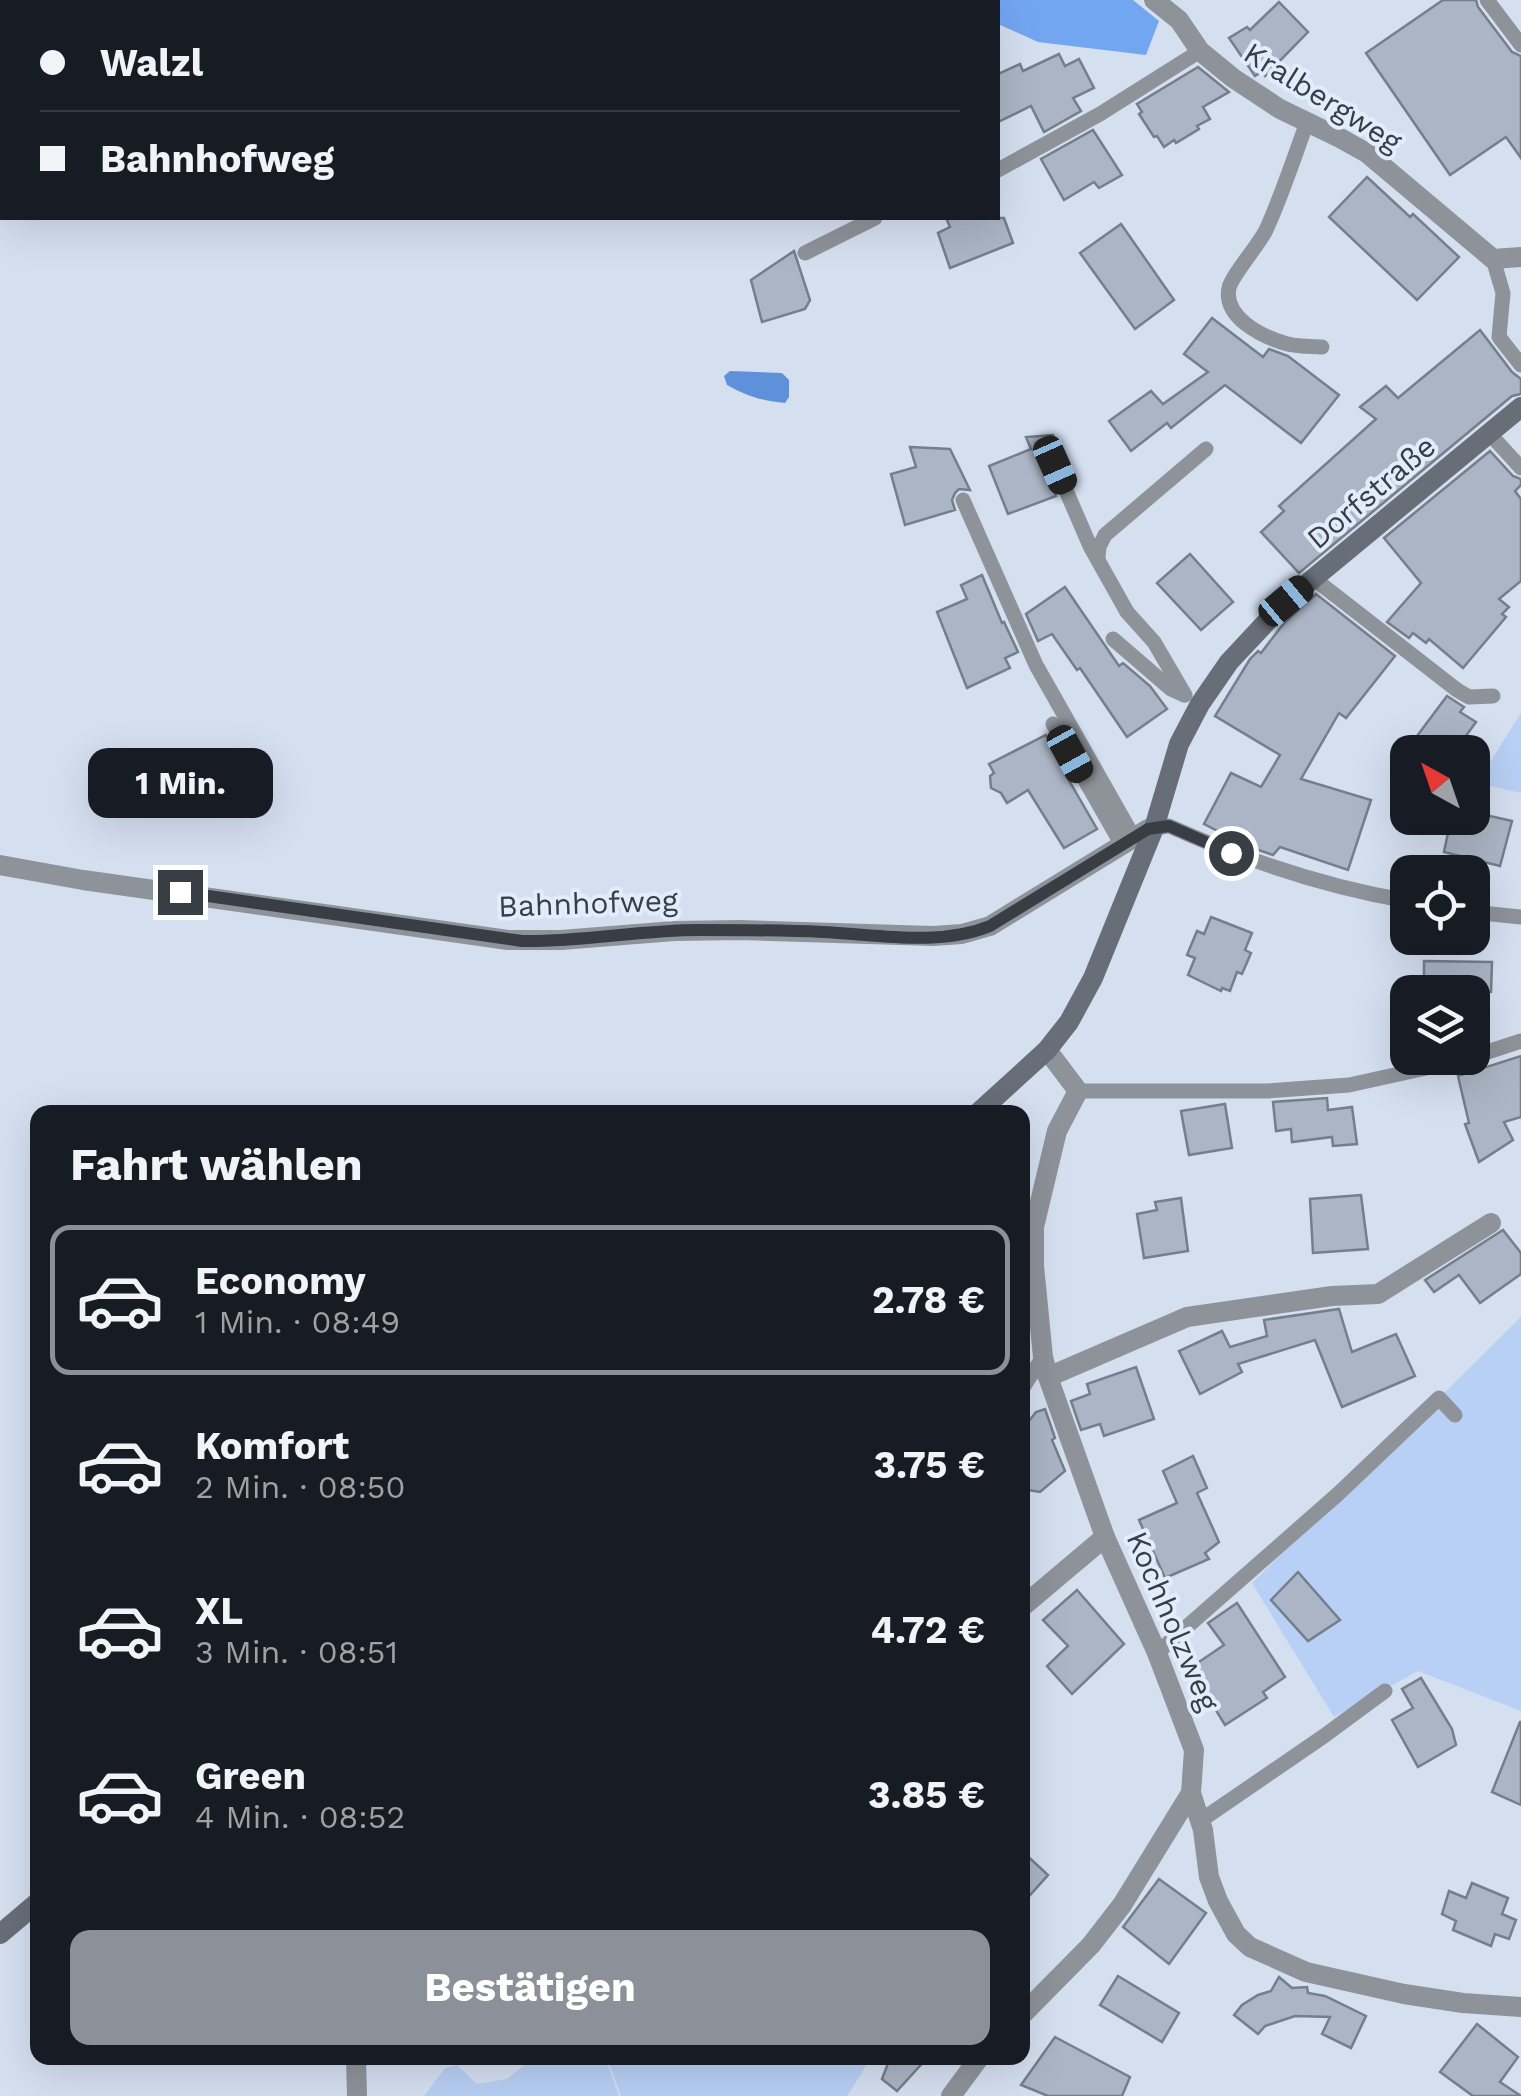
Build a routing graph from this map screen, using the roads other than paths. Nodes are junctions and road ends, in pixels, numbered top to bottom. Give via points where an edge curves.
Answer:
1 (1154, 0) edge
2 (1487, 0) edge
3 (1180, 10) edge
4 (1521, 45) edge
5 (1200, 51) junction
6 (1307, 122) junction
7 (1000, 169) edge
8 (871, 220) edge
9 (805, 252) dead end
10 (1521, 257) edge
11 (1493, 259) junction
12 (1322, 347) dead end
13 (1521, 365) edge
14 (1521, 407) edge
15 (1489, 433) junction
16 (1206, 449) dead end
17 (1055, 465) dead end
18 (1521, 468) edge
19 (963, 500) dead end
20 (1098, 557) junction
21 (1314, 578) junction
22 (1113, 639) dead end
23 (1492, 696) dead end
24 (1193, 700) junction
25 (1053, 724) dead end
26 (1154, 828) junction
27 (1128, 842) junction
28 (0, 865) edge
29 (1390, 898) edge
30 (1490, 914) edge
31 (1521, 917) edge
32 (1521, 1041) edge
33 (1047, 1050) junction
34 (1490, 1051) edge
35 (1394, 1075) edge
36 (1078, 1091) junction
37 (987, 1105) edge
38 (1491, 1223) dead end
39 (1046, 1367) junction
40 (1030, 1382) edge
41 (1454, 1415) dead end
42 (1105, 1537) junction
43 (1030, 1600) edge
44 (1157, 1653) junction
45 (1386, 1691) dead end
46 (1191, 1793) junction
47 (1200, 1821) junction
48 (30, 1909) edge
49 (0, 1934) edge
50 (1030, 2007) edge
51 (1521, 2007) edge
52 (356, 2065) edge
53 (974, 2065) edge
54 (357, 2096) edge
55 (951, 2096) edge

1 - 3 street, Kralbergweg
2 - 4 lane
3 - 5 street, Kralbergweg
5 - 6 street, Kralbergweg via 1248,90
5 - 7 lane
6 - 11 street, Kralbergweg via 1368,153
6 - 12 lane via 1268,226 1228,294 1236,316 1264,334
8 - 9 lane
10 - 11 street
11 - 13 lane via 1502,293 1499,337
14 - 15 main road, Dorfstraße
15 - 18 lane
15 - 21 main road, Dorfstraße
16 - 20 lane via 1105,536
17 - 20 lane
19 - 27 lane via 1036,666
20 - 24 lane via 1128,612
21 - 23 lane via 1457,690
21 - 24 main road, Dorfstraße
22 - 24 lane
24 - 26 main road, Dorfstraße
25 - 27 lane
26 - 27 street, Bahnhofweg
26 - 29 lane via 1169,826 1252,861
26 - 33 main road, Dorfstraße via 1093,978
27 - 28 street, Bahnhofweg via 990,926 923,936 693,930 508,940
30 - 31 lane
32 - 34 lane
33 - 36 street
33 - 37 main road, Dorfstraße
35 - 36 lane via 1268,1091
36 - 39 street, Kochholzweg via 1057,1130 1034,1228
38 - 39 street via 1378,1294 1187,1317
39 - 40 lane
39 - 42 street, Kochholzweg
41 - 44 lane via 1439,1398
42 - 43 street
42 - 44 street, Kochholzweg
44 - 46 street, Kochholzweg via 1194,1750
45 - 47 lane
46 - 47 street, Kochholzweg
46 - 50 street via 1092,1945
47 - 51 street, Kochholzweg via 1218,1902 1250,1947 1306,1972 1376,1988
48 - 49 main road
52 - 54 street
53 - 55 street

